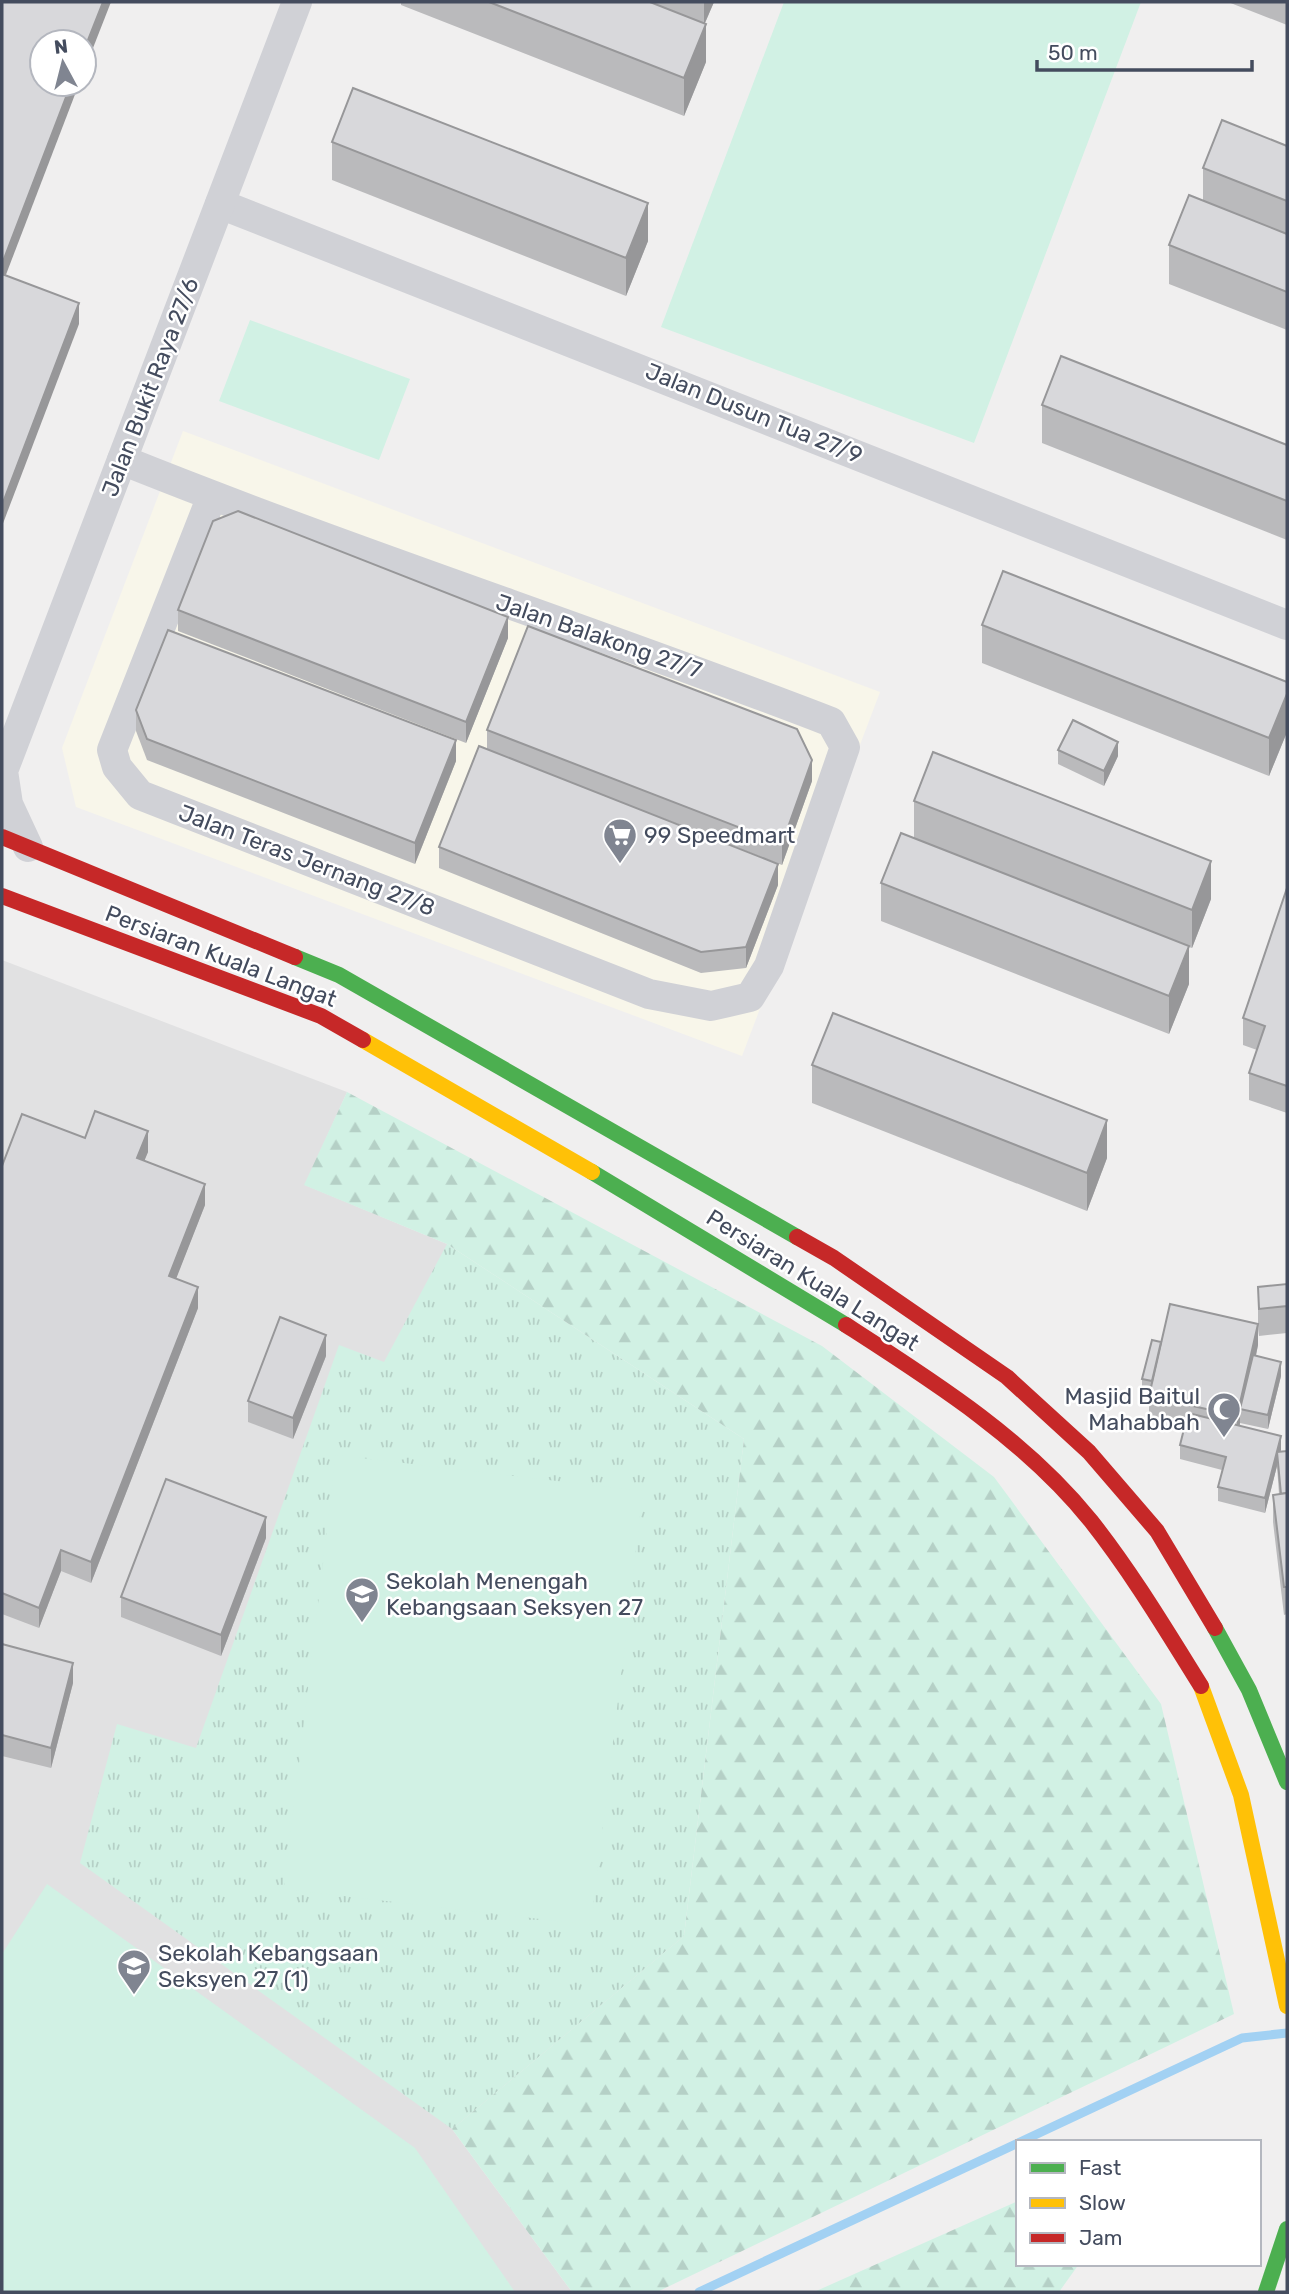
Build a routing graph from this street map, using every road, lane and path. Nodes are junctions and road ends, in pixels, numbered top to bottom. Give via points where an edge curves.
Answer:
1 (297, 2) edge
2 (220, 204) junction
3 (122, 460) junction
4 (212, 496) junction
5 (1287, 625) edge
6 (2, 772) edge
7 (15, 842) edge
8 (2, 896) edge
9 (2, 915) edge
10 (73, 923) junction
11 (769, 966) joint
12 (339, 975) junction
13 (325, 1006) junction
14 (1287, 1782) edge
15 (1287, 2007) edge
16 (1287, 2229) edge
17 (1266, 2292) edge

1 - 2 street, Jalan Bukit Raya 27/6
2 - 3 street, Jalan Bukit Raya 27/6
2 - 5 street, Jalan Dusun Tua 27/9
3 - 4 street, Jalan Balakong 27/7
3 - 6 street, Jalan Bukit Raya 27/6
4 - 11 street, Jalan Balakong 27/7 via 831,722 845,747
4 - 11 street, Jalan Teras Jernang 27/8 via 112,750 117,767 140,795 678,1002 711,1006 750,997
6 - 7 street, Jalan Bukit Raya 27/6
7 - 12 main road, Persiaran Kuala Langat
8 - 10 main road, Persiaran Kuala Langat
9 - 10 street
10 - 13 main road, Persiaran Kuala Langat
12 - 13 main road
12 - 14 main road, Persiaran Kuala Langat via 834,1258 1007,1377 1089,1452 1157,1531 1249,1690
13 - 15 main road, Persiaran Kuala Langat via 508,1122 814,1304 946,1390 1029,1457 1090,1520 1202,1687 1241,1795
16 - 17 main road

